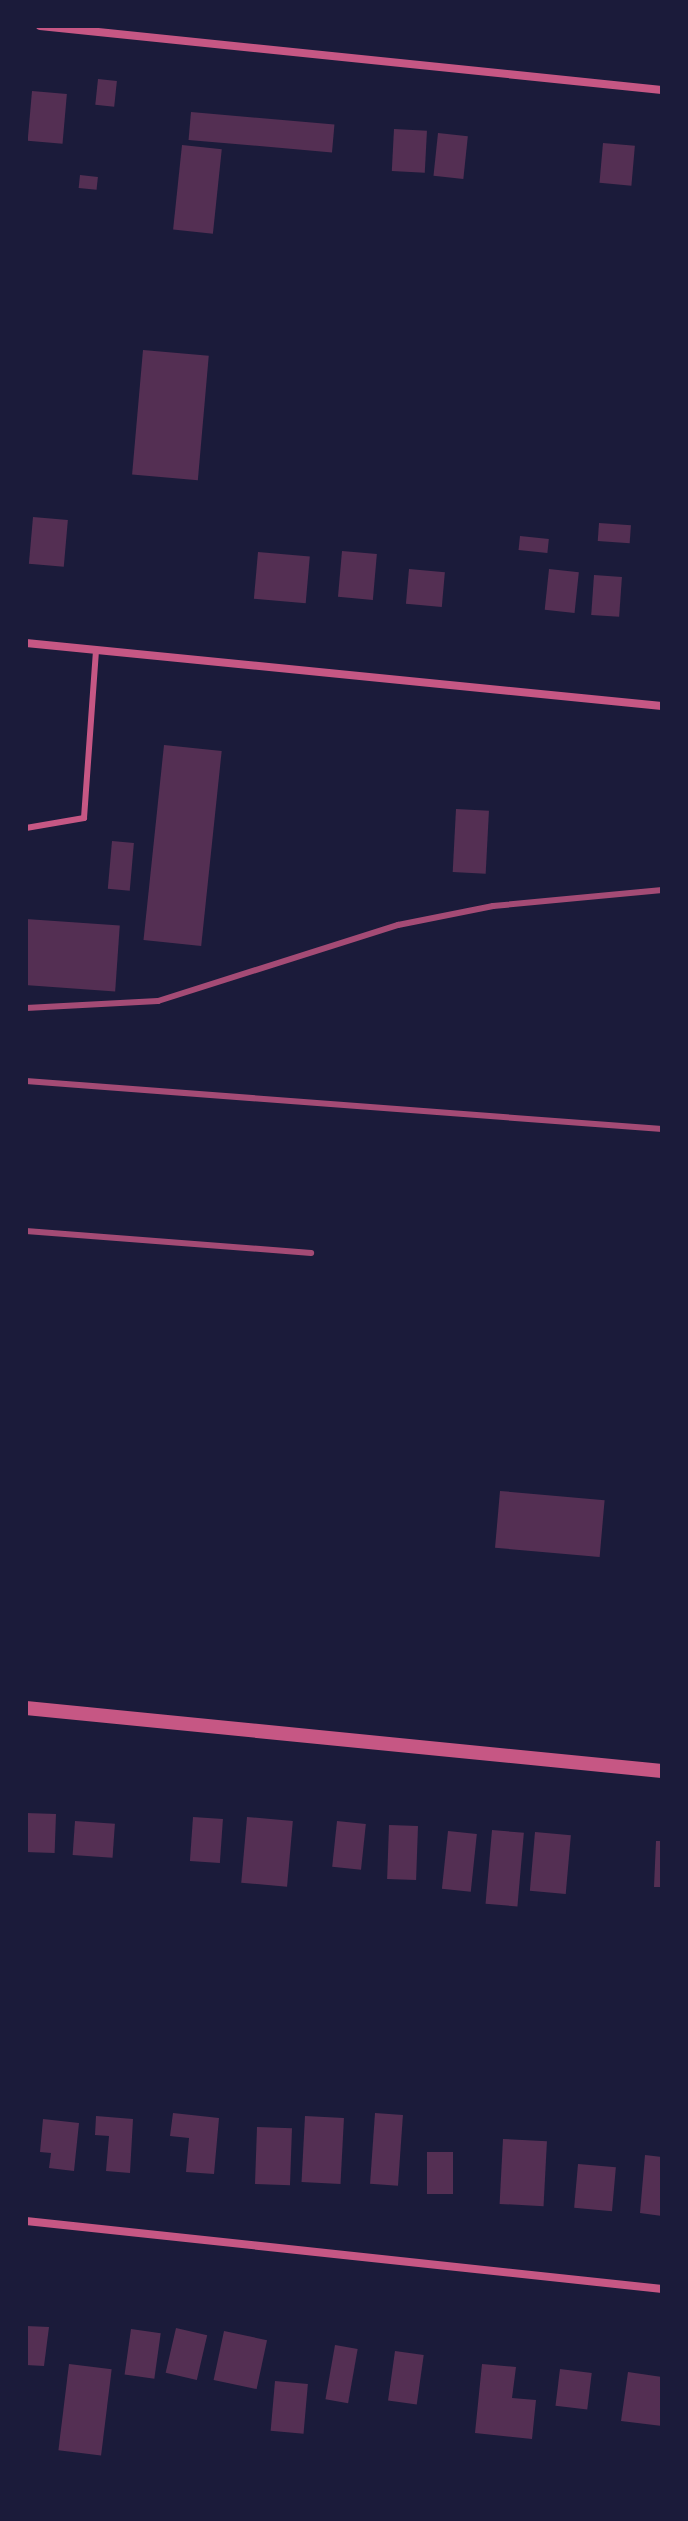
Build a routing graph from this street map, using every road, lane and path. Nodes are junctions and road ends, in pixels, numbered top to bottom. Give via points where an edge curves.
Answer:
1 (40, 26) edge
2 (662, 90) edge
3 (26, 643) edge
4 (96, 650) junction
5 (662, 706) edge
6 (26, 828) edge
7 (26, 1708) edge
8 (662, 1771) edge
9 (26, 2221) edge
10 (662, 2289) edge

1 - 2 street
3 - 4 street
4 - 5 street
4 - 6 lane via 84,818
7 - 8 street
9 - 10 street

